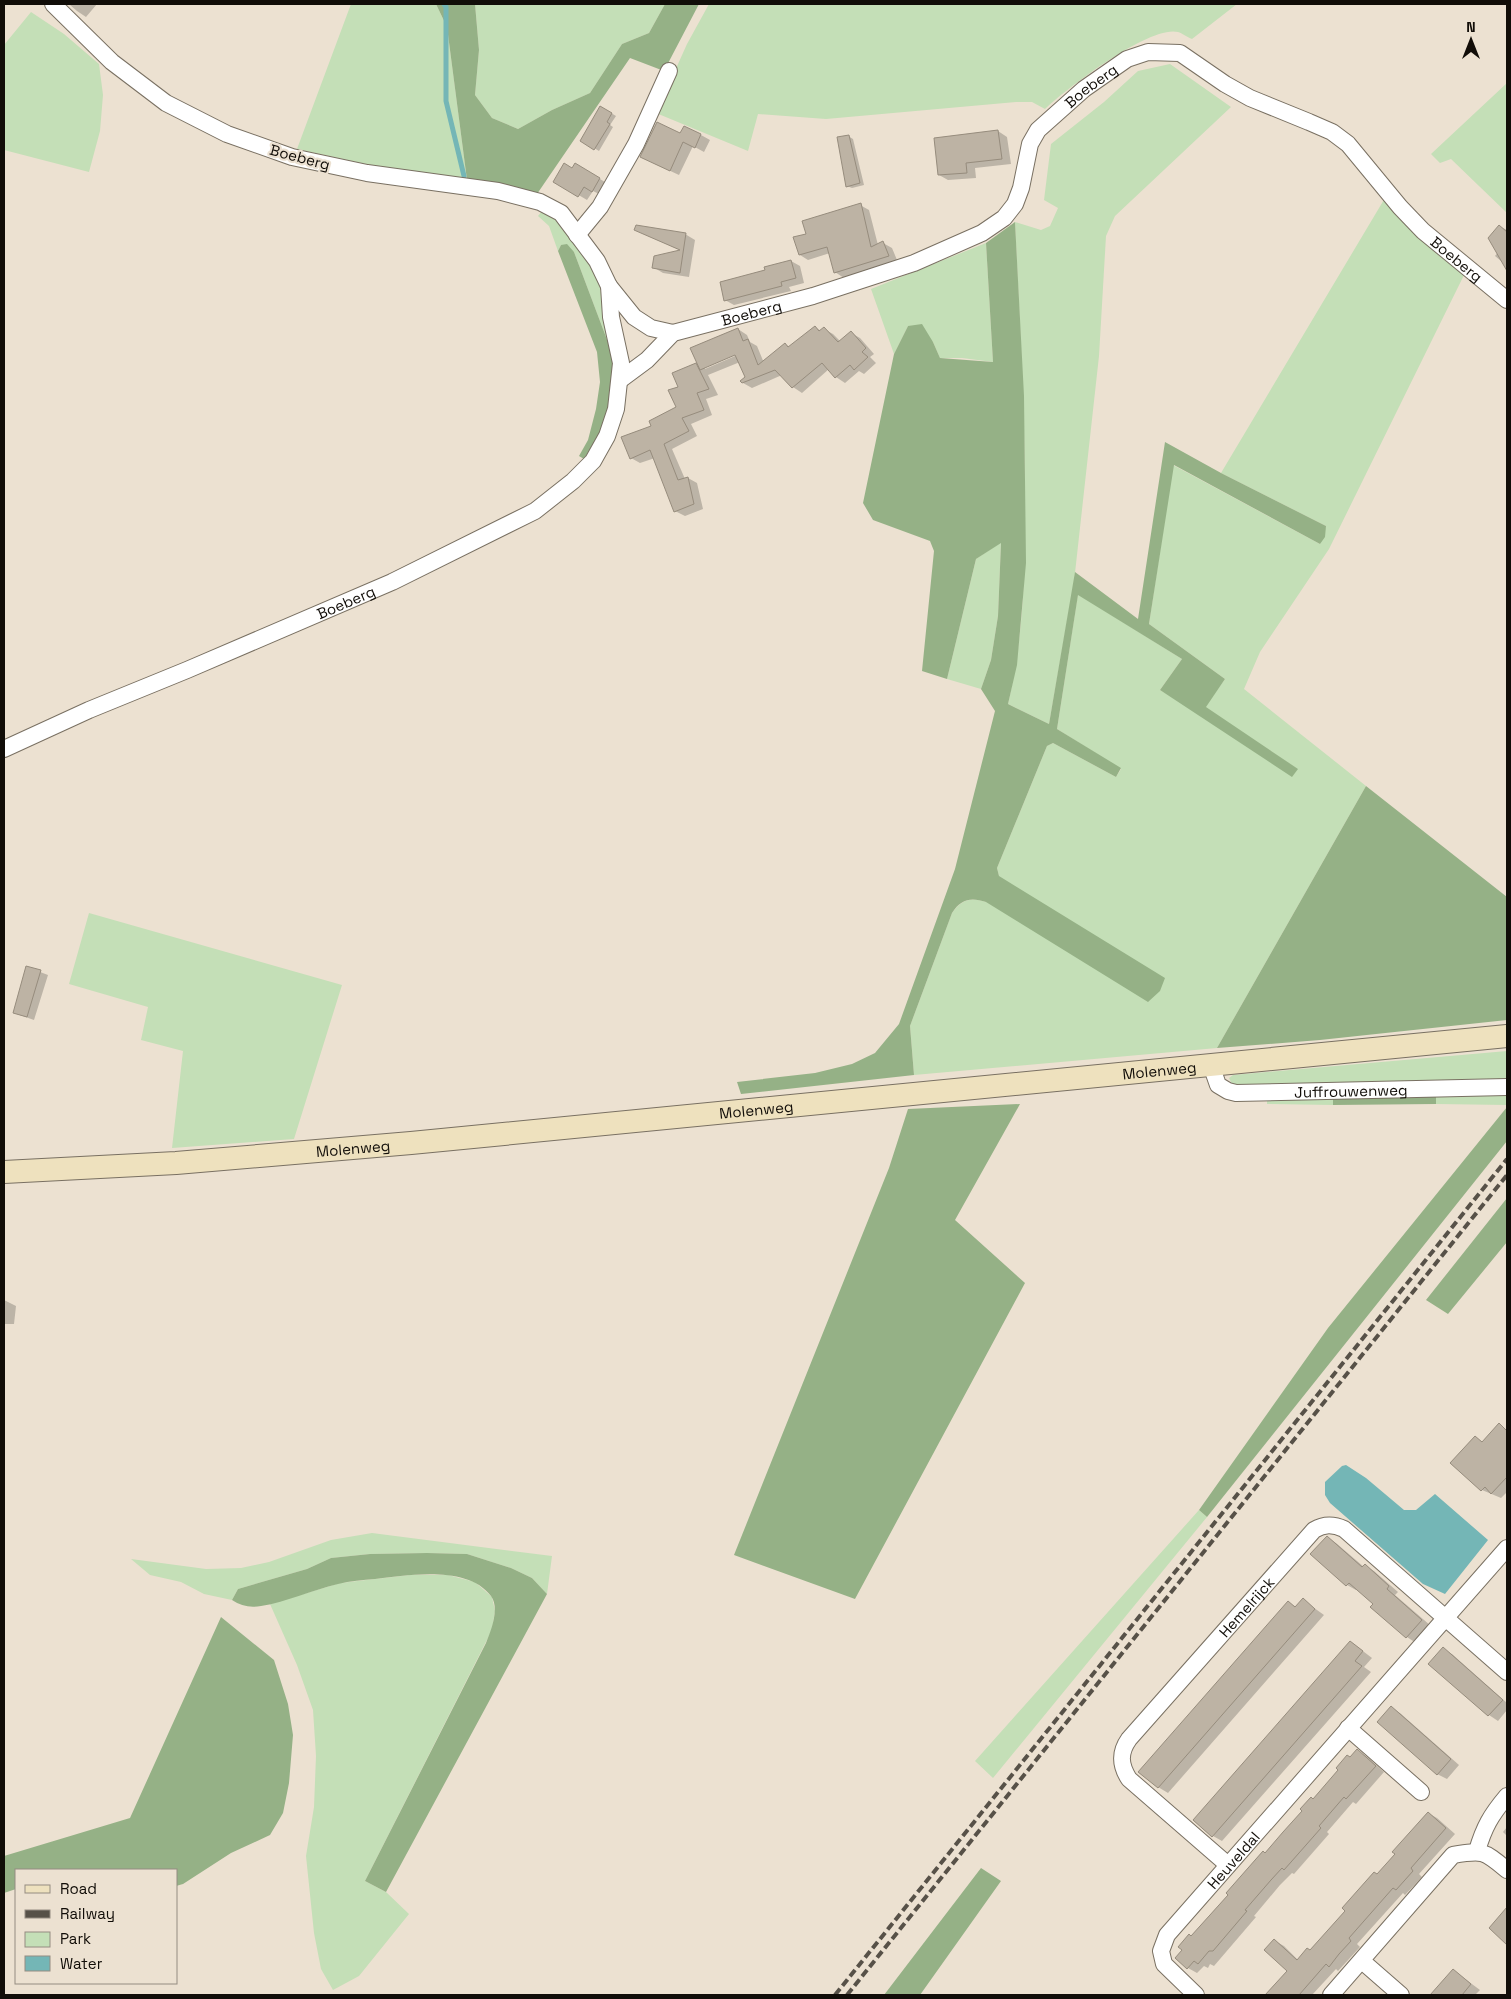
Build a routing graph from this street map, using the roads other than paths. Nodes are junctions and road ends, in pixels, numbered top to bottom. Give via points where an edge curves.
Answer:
1 (53, 4) edge
2 (669, 71) dead end
3 (577, 235) junction
4 (609, 286) junction
5 (1507, 300) edge
6 (673, 333) junction
7 (620, 380) junction
8 (4, 749) edge
9 (1507, 1036) edge
10 (1211, 1065) junction
11 (1507, 1086) edge
12 (4, 1172) edge
13 (1507, 1548) edge
14 (1446, 1617) junction
15 (1507, 1672) edge
16 (1348, 1728) junction
17 (1421, 1792) dead end
18 (1507, 1796) edge
19 (1477, 1851) junction
20 (1228, 1865) junction
21 (1507, 1870) edge
22 (1362, 1961) junction
23 (1196, 1995) edge
24 (1331, 1995) edge
25 (1401, 1995) edge

1 - 3 street, Boeberg via 112,62 166,103 227,134 292,157 367,173 498,191 540,202 561,213
2 - 3 street via 636,144 600,207
3 - 4 street, Boeberg
4 - 6 street, Boeberg via 634,317 651,328
4 - 7 street, Boeberg via 611,317 621,363
5 - 6 street, Boeberg via 1423,231 1348,144 1332,132 1250,98 1180,53 1148,52 1127,59 1084,89 1038,130 1030,144 1015,204 1004,218 982,233 896,269 813,296
6 - 7 street via 647,360
7 - 8 street, Boeberg via 610,427 593,461 573,482 535,511 392,582
9 - 10 main road, Molenweg
10 - 11 street, Juffrouwenweg via 1218,1085 1236,1093
10 - 12 main road, Molenweg via 411,1143 176,1163
13 - 14 street, Heuveldal
14 - 15 street, Hemelrijck
14 - 16 street, Heuveldal
14 - 20 street, Hemelrijck via 1344,1529 1332,1525 1320,1527 1128,1739 1121,1760 1129,1779
16 - 17 street
16 - 20 street, Heuveldal
18 - 19 street via 1492,1814
19 - 21 street via 1491,1856
19 - 22 street via 1453,1855
20 - 23 street, Heuveldal via 1166,1935 1161,1952 1164,1964
22 - 24 street
22 - 25 street

